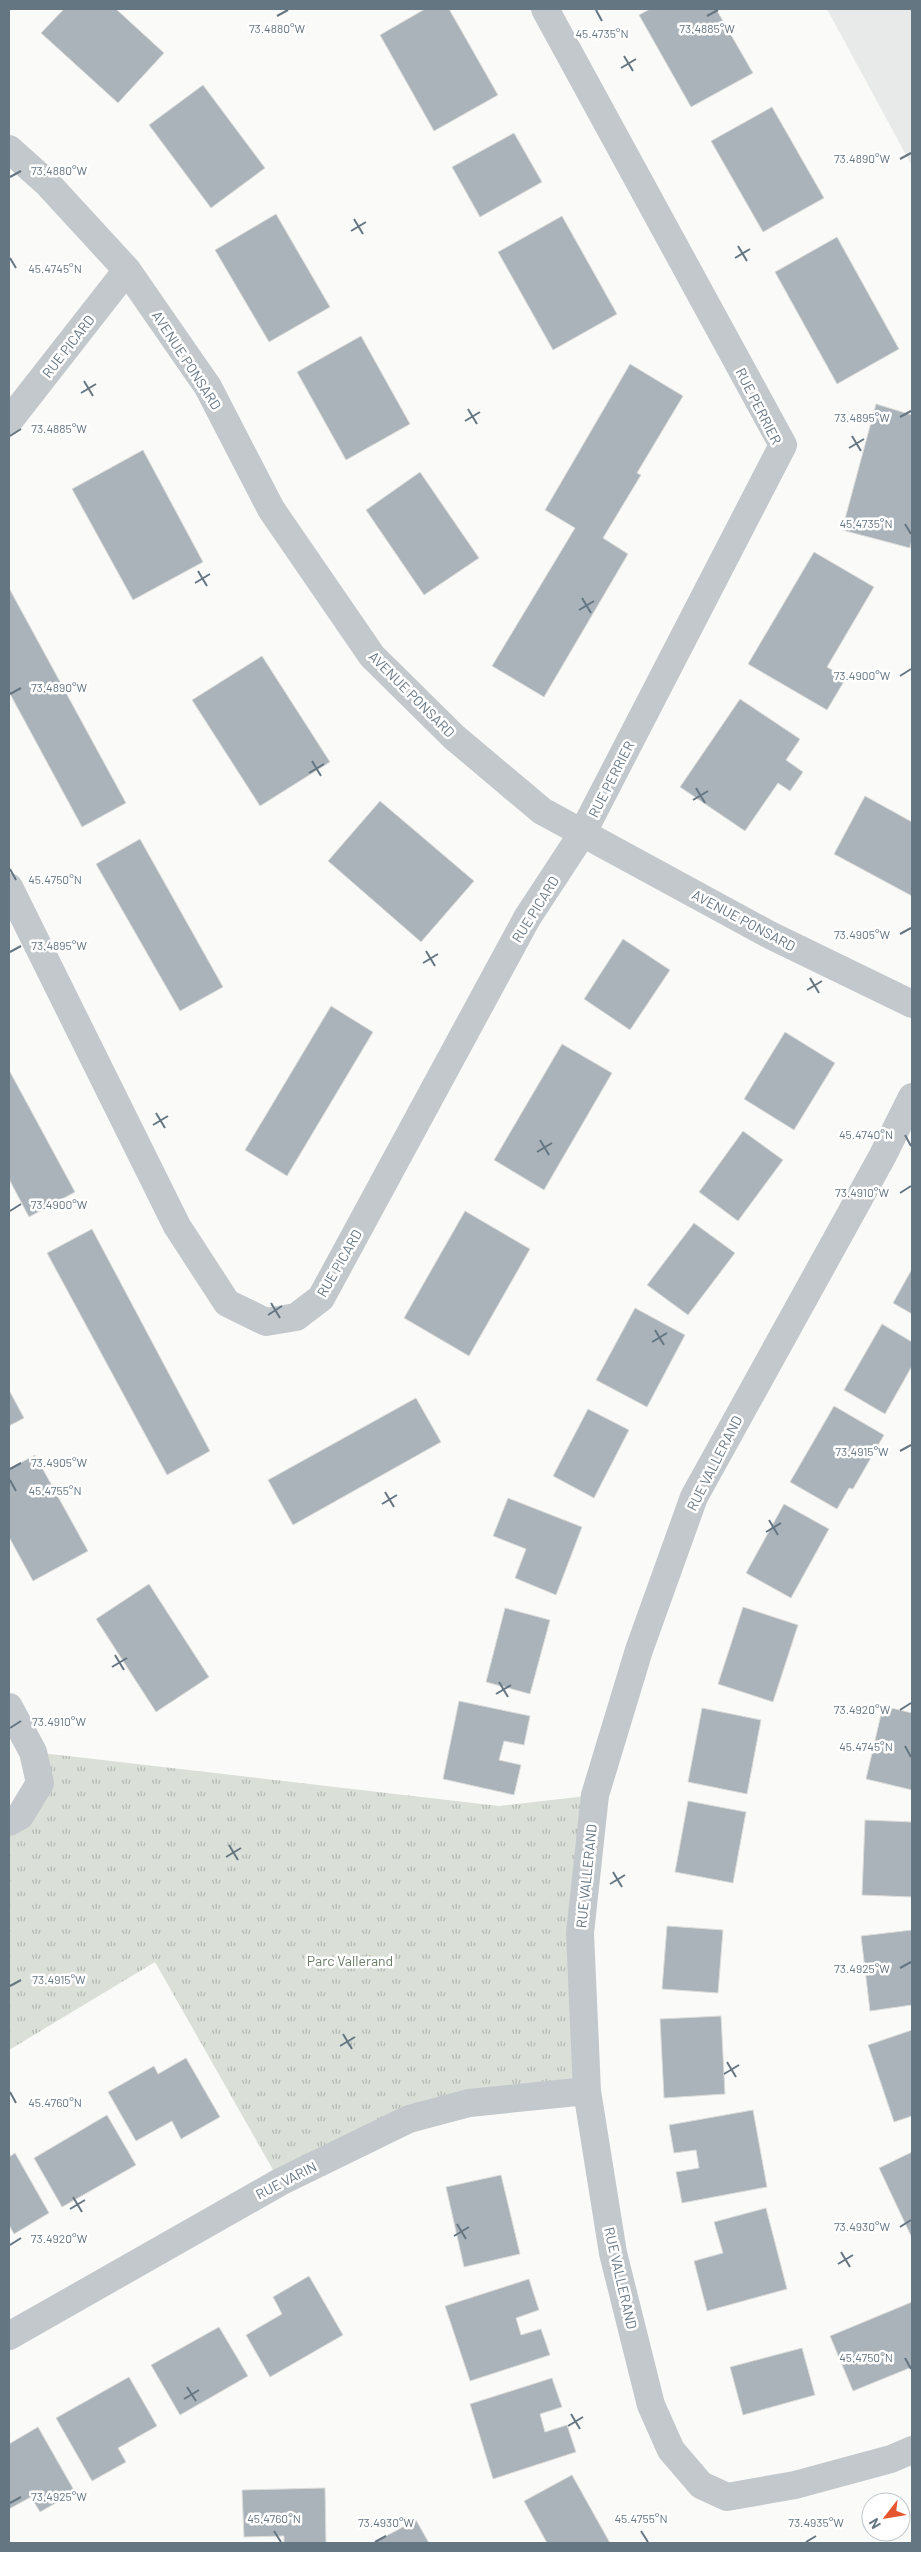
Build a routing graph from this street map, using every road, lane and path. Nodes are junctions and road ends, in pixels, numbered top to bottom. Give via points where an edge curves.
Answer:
1 (544, 9) edge
2 (9, 149) edge
3 (127, 270) junction
4 (9, 421) edge
5 (582, 834) junction
6 (9, 887) edge
7 (912, 1004) edge
8 (912, 1097) edge
9 (9, 1706) edge
10 (9, 1822) edge
11 (587, 2091) junction
12 (9, 2336) edge
13 (912, 2450) edge

1 - 5 street, RUE PERRIER via 782,445
2 - 3 street, AVENUE PONSARD via 47,183
3 - 4 street, RUE PICARD
3 - 5 street, AVENUE PONSARD via 208,388 272,510 372,656 454,737 542,810
5 - 6 street, RUE PICARD via 527,918 322,1298 296,1317 266,1322 227,1303 177,1226
5 - 7 street, AVENUE PONSARD via 768,934
8 - 11 street, RUE VALLERAND via 694,1497 639,1650 595,1795 588,1841 580,1933
9 - 10 street via 33,1752 40,1783 20,1816
11 - 12 street, RUE VARIN via 469,2103 409,2119 280,2182
11 - 13 street, RUE VALLERAND via 613,2253 651,2405 671,2450 701,2485 727,2497 795,2485 891,2459

